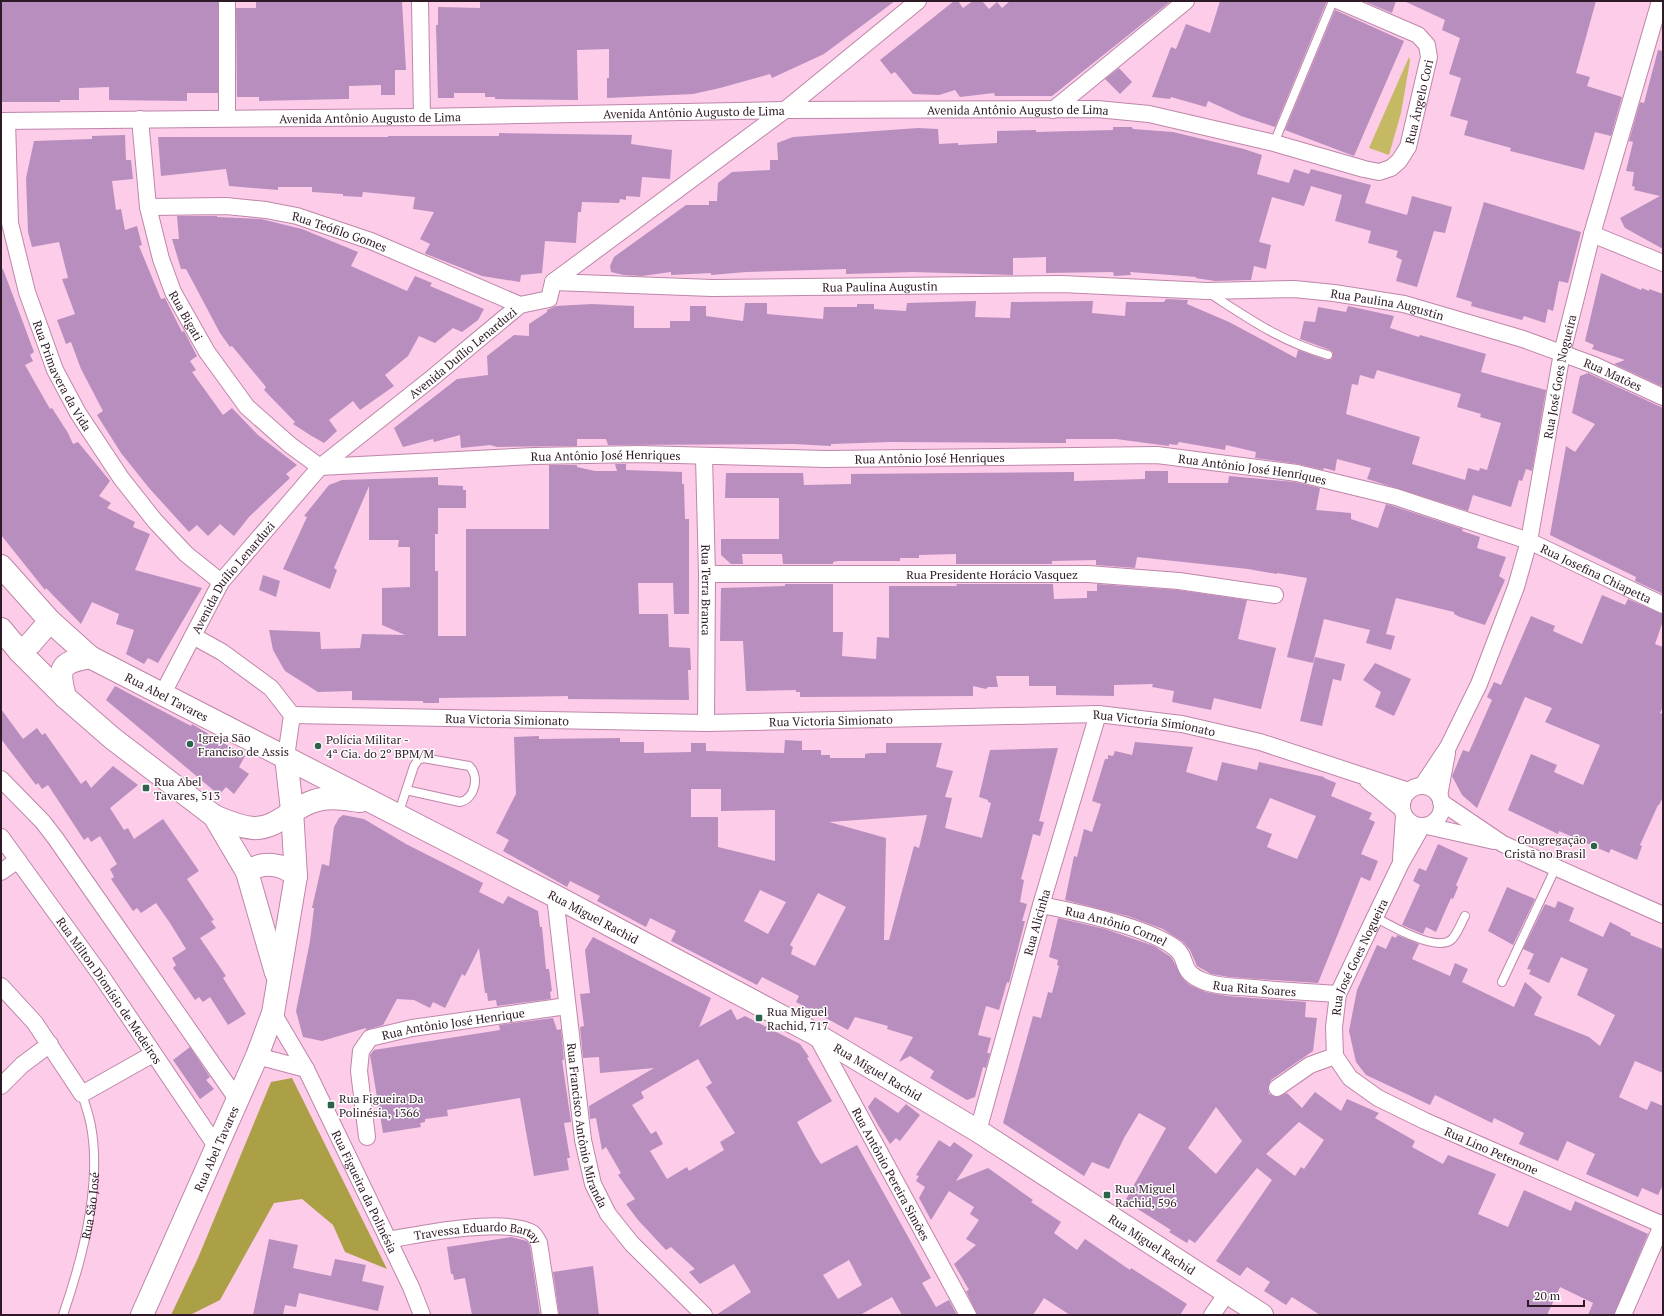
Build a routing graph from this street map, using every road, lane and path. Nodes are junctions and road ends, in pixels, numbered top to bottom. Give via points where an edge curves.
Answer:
1 (227, 1) edge
2 (420, 1) edge
3 (1186, 1) edge
4 (1333, 1) edge
5 (1339, 1) edge
6 (1660, 1) edge
7 (907, 4) edge
8 (785, 110) junction
9 (1053, 110) junction
10 (227, 117) junction
11 (422, 117) junction
12 (140, 119) junction
13 (4, 121) edge
14 (1274, 143) junction
15 (1379, 172) joint
16 (148, 207) junction
17 (1592, 234) junction
18 (1663, 263) edge
19 (553, 282) junction
20 (1207, 291) junction
21 (520, 305) junction
22 (1562, 353) junction
23 (1328, 355) dead end
24 (1663, 397) edge
25 (704, 457) junction
26 (320, 467) junction
27 (1529, 541) junction
28 (1, 566) edge
29 (708, 574) junction
30 (221, 582) junction
31 (1275, 595) dead end
32 (1663, 605) edge
33 (50, 621) junction
34 (1, 629) edge
35 (193, 636) junction
36 (20, 652) junction
37 (90, 657) junction
38 (162, 695) junction
39 (65, 697) junction
40 (1098, 714) junction
41 (292, 715) junction
42 (706, 723) junction
43 (1448, 747) junction
44 (286, 758) junction
45 (1362, 776) junction
46 (1, 779) edge
47 (1416, 789) junction
48 (406, 790) junction
49 (1440, 799) junction
50 (371, 802) junction
51 (292, 810) junction
52 (1403, 813) junction
53 (214, 816) junction
54 (398, 816) junction
55 (1424, 826) junction
56 (1, 837) edge
57 (1503, 844) junction
58 (18, 860) junction
59 (1401, 863) junction
60 (1556, 867) junction
61 (1, 872) edge
62 (247, 872) junction
63 (296, 876) junction
64 (555, 896) junction
65 (1041, 905) junction
66 (1663, 915) edge
67 (1465, 916) dead end
68 (1375, 917) junction
69 (1184, 958) joint
70 (278, 979) junction
71 (1502, 982) dead end
72 (1, 986) edge
73 (1338, 994) junction
74 (567, 1006) junction
75 (273, 1013) junction
76 (815, 1034) junction
77 (50, 1044) junction
78 (152, 1054) junction
79 (257, 1056) junction
80 (1335, 1056) junction
81 (306, 1069) junction
82 (1, 1086) edge
83 (1277, 1088) dead end
84 (82, 1094) junction
85 (237, 1099) junction
86 (978, 1131) junction
87 (367, 1137) dead end
88 (216, 1146) junction
89 (1663, 1224) edge
90 (388, 1240) junction
91 (1227, 1293) junction
92 (63, 1315) edge
93 (142, 1315) edge
94 (422, 1315) edge
95 (550, 1315) edge
96 (704, 1315) edge
97 (968, 1315) edge
98 (1212, 1315) edge
99 (1262, 1315) edge
100 (1623, 1315) edge

1 - 10 street
2 - 11 street
3 - 9 street
4 - 14 lane
5 - 15 street, Rua Ângelo Cori via 1418,35 1427,45 1429,57 1408,147 1391,168
6 - 17 street, Rua José Goes Nogueira
7 - 8 street
8 - 9 street, Avenida Antônio Augusto de Lima
8 - 11 street, Avenida Antônio Augusto de Lima
8 - 19 street
9 - 14 street, Avenida Antônio Augusto de Lima via 1097,109 1149,114
10 - 11 street, Avenida Antônio Augusto de Lima
10 - 12 street, Avenida Antônio Augusto de Lima
12 - 13 street, Avenida Antônio Augusto de Lima
12 - 16 street, Rua Bigati
13 - 30 street, Rua Primavera da Vida via 10,223 27,292 55,370 78,413 135,496 186,554
14 - 15 street, Avenida Antônio Augusto de Lima via 1364,170
16 - 21 street, Rua Teófilo Gomes via 226,206 297,216 371,241
16 - 26 street, Rua Bigati via 160,259 173,292 207,352 247,407 290,445
17 - 18 street
17 - 22 street, Rua José Goes Nogueira
19 - 20 street, Rua Paulina Augustin via 712,288 1062,284
19 - 21 street, Avenida Duílio Lenarduzi via 549,299
20 - 22 street, Rua Paulina Augustin via 1294,289 1372,298 1404,304 1475,324
20 - 23 lane, Rua Paulina Augustin via 1281,338
21 - 26 street, Avenida Duílio Lenarduzi
22 - 24 street, Rua Matões
22 - 27 street, Rua José Goes Nogueira
25 - 26 street, Rua Antônio José Henriques via 639,454 534,456
25 - 27 street, Rua Antônio José Henriques via 826,459 1157,455 1297,472 1396,497
25 - 29 street, Rua Terra Branca
26 - 30 street, Avenida Duílio Lenarduzi
27 - 32 street, Rua Josefina Chiapetta
27 - 43 street, Rua José Goes Nogueira via 1516,587 1479,684
28 - 33 main road, Rua Abel Tavares
29 - 31 street, Rua Presidente Horácio Vasquez via 1088,574 1179,581
29 - 42 street, Rua Terra Branca
30 - 35 street, Avenida Duílio Lenarduzi
33 - 36 main road
33 - 37 main road, Rua Abel Tavares
34 - 36 main road, Rua Abel Tavares
35 - 38 street, Avenida Duílio Lenarduzi
35 - 41 street via 222,652 271,688
36 - 39 main road, Rua Abel Tavares
37 - 38 main road, Rua Abel Tavares
37 - 39 main road via 68,662 62,670
38 - 44 main road, Rua Abel Tavares
39 - 53 main road, Rua Abel Tavares via 112,738
40 - 42 street, Rua Victoria Simionato
40 - 45 street, Rua Victoria Simionato via 1182,724 1260,742
40 - 65 street, Rua Alicinha
41 - 42 street, Rua Victoria Simionato
41 - 44 street
43 - 47 street, Rua José Goes Nogueira
43 - 49 street, Rua José Goes Nogueira
44 - 50 main road, Rua Miguel Rachid
44 - 51 main road, Rua Abel Tavares
45 - 47 street
45 - 52 street
46 - 85 street via 56,839
47 - 49 street via 1429,788
47 - 52 street via 1402,802
48 - 48 lane via 414,766 423,758 469,766 474,770 471,796 466,801 460,802
48 - 54 lane
49 - 55 street via 1442,808 1437,820
49 - 57 street
50 - 51 main road, Rua Miguel Rachid via 334,798 314,800
50 - 54 main road, Rua Miguel Rachid
51 - 53 main road, Rua Miguel Rachid via 264,827 253,828
51 - 63 main road, Rua Abel Tavares
52 - 55 street via 1414,825
52 - 59 street, Rua José Goes Nogueira
53 - 62 main road, Rua Abel Tavares
54 - 64 main road, Rua Miguel Rachid
55 - 57 street
55 - 59 street, Rua José Goes Nogueira
56 - 58 street, Rua Milton Dionísio de Medeiros
57 - 60 street
58 - 61 street
58 - 78 street, Rua Milton Dionísio de Medeiros via 100,974
59 - 68 street, Rua José Goes Nogueira
60 - 66 street
60 - 71 lane
62 - 63 main road via 254,867 269,865 289,870
62 - 70 main road, Rua Abel Tavares
63 - 70 main road, Rua Abel Tavares
64 - 74 street, Rua Francisco Antônio Miranda
64 - 76 main road, Rua Miguel Rachid
65 - 69 street, Rua Antônio Cornel via 1097,918 1157,937 1173,946
65 - 86 street, Rua Alicinha
67 - 68 lane via 1450,941 1442,943 1415,937
68 - 73 street, Rua José Goes Nogueira
69 - 73 street, Rua Rita Soares via 1189,974 1214,985
70 - 75 main road, Rua Abel Tavares
72 - 77 street, Rua São José via 35,1023
73 - 80 street, Rua José Goes Nogueira via 1334,1027
74 - 87 street, Rua Antônio José Henrique via 412,1028 370,1038 361,1051 359,1071
74 - 96 street, Rua Francisco Antônio Miranda via 583,1140 593,1184 608,1214 632,1244
75 - 79 main road, Rua Abel Tavares
75 - 81 street, Rua Figueira da Polinésia
76 - 86 main road, Rua Miguel Rachid
76 - 97 street, Rua Antônio Pereira Simões
77 - 82 street via 22,1065
77 - 84 street, Rua São José
78 - 84 street
78 - 88 street, Rua Milton Dionísio de Medeiros
79 - 81 street
79 - 85 main road, Rua Abel Tavares
80 - 83 street via 1310,1065
80 - 89 street, Rua Lino Petenone via 1350,1078 1378,1098 1425,1121
81 - 90 street, Rua Figueira da Polinésia
84 - 92 lane, Rua São José via 91,1126 94,1155 92,1188 77,1274
85 - 88 main road, Rua Abel Tavares
86 - 91 main road, Rua Miguel Rachid
88 - 93 main road, Rua Abel Tavares
89 - 100 street
90 - 94 street, Rua Figueira da Polinésia
90 - 95 street, Travessa Eduardo Bartay via 427,1233 504,1226 534,1234 539,1243
91 - 98 street
91 - 99 main road, Rua Miguel Rachid

